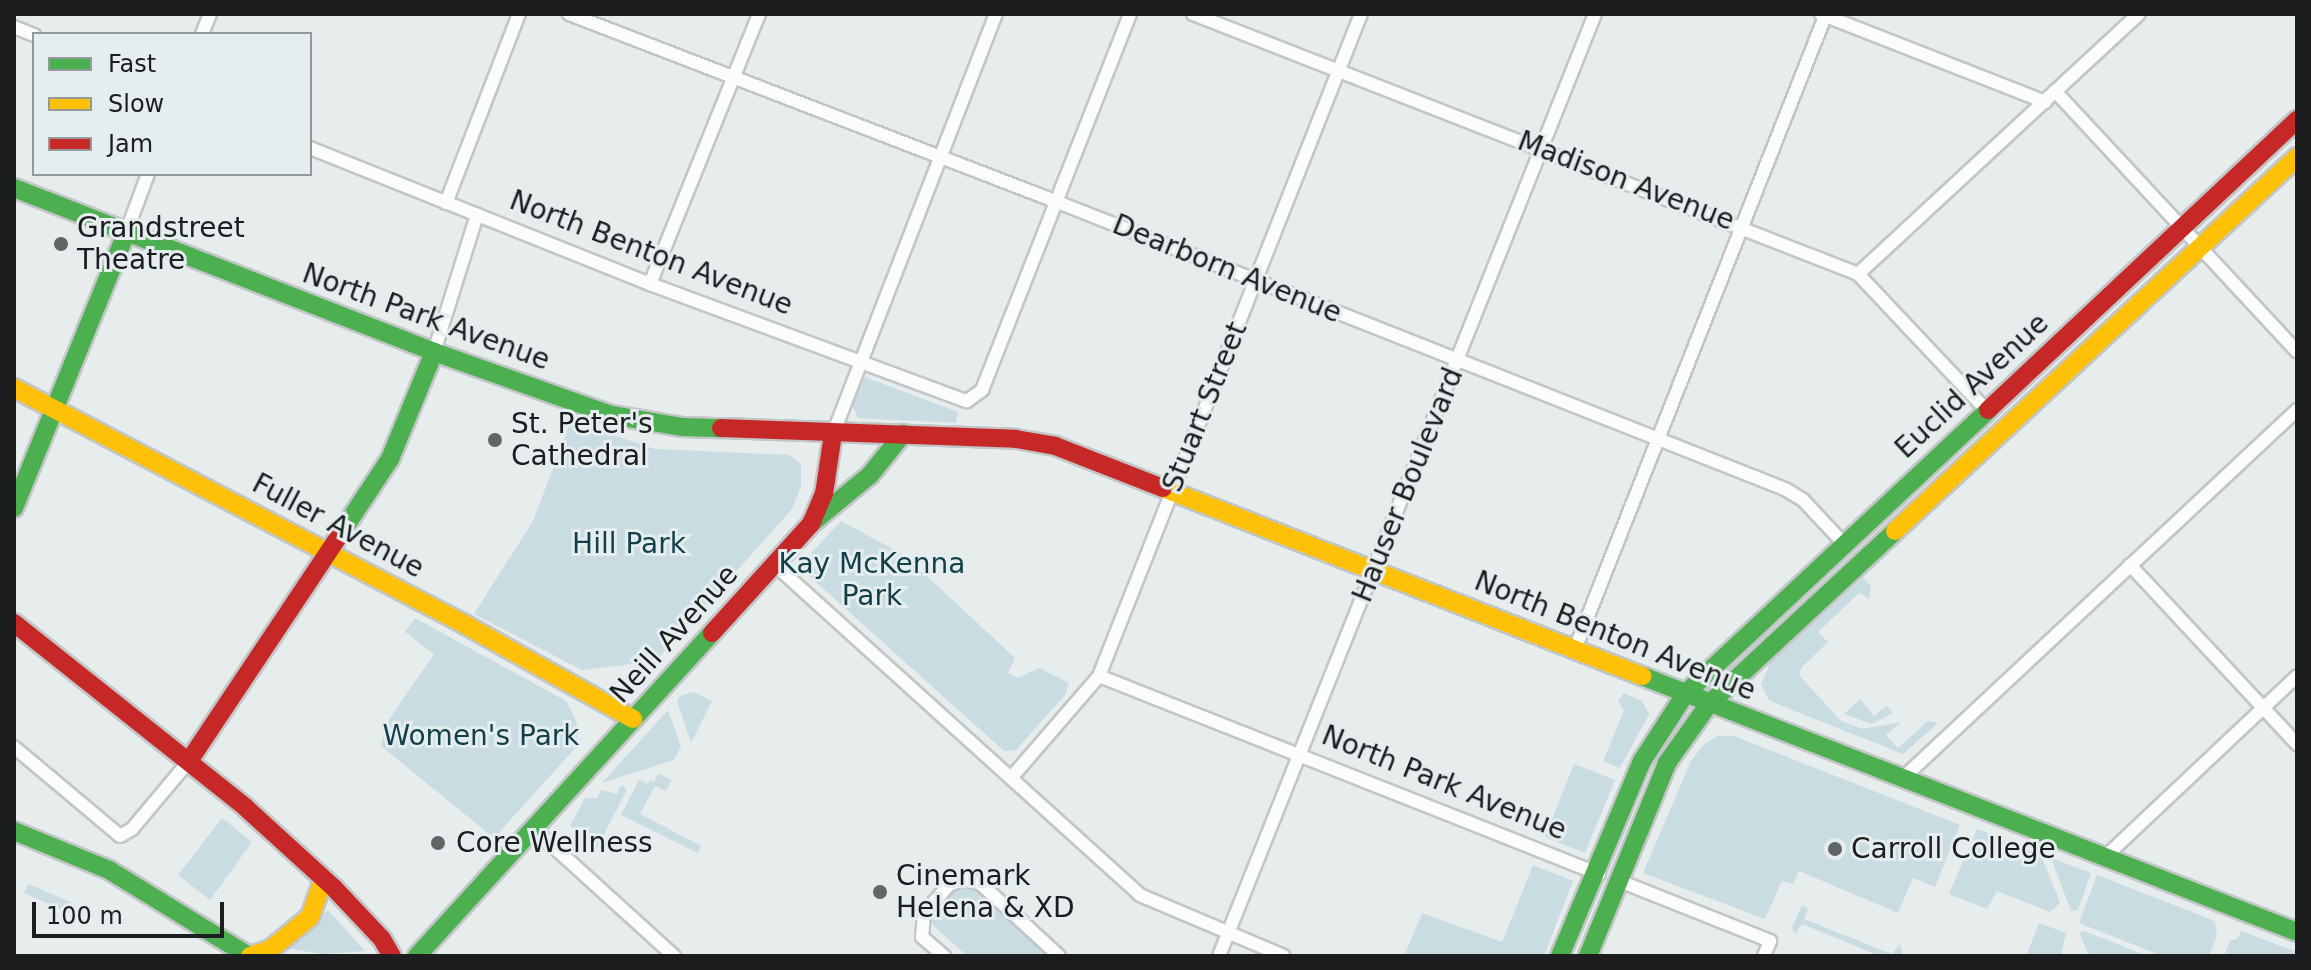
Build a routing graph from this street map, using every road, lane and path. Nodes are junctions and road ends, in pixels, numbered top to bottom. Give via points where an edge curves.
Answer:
1 (519, 14) edge
2 (569, 14) edge
3 (759, 14) edge
4 (996, 14) edge
5 (1130, 14) edge
6 (1193, 14) edge
7 (1361, 14) edge
8 (1595, 14) edge
9 (2139, 14) edge
10 (1824, 15) edge
11 (1339, 71) junction
12 (733, 78) junction
13 (2055, 91) junction
14 (2045, 102) junction
15 (2297, 120) edge
16 (312, 149) edge
17 (1542, 150) junction
18 (939, 156) junction
19 (2297, 157) edge
20 (147, 176) edge
21 (14, 188) edge
22 (1055, 201) junction
23 (446, 203) junction
24 (477, 215) junction
25 (1743, 226) junction
26 (2183, 227) junction
27 (126, 233) junction
28 (2201, 247) junction
29 (1858, 274) junction
30 (1256, 281) junction
31 (650, 284) junction
32 (2297, 351) edge
33 (434, 352) junction
34 (1457, 361) junction
35 (857, 363) junction
36 (14, 388) edge
37 (54, 409) junction
38 (1987, 410) junction
39 (2297, 410) edge
40 (2004, 429) junction
41 (833, 434) junction
42 (903, 434) junction
43 (1658, 439) junction
44 (1171, 491) junction
45 (14, 508) edge
46 (811, 524) junction
47 (1844, 543) junction
48 (327, 552) junction
49 (1860, 563) junction
50 (775, 565) junction
51 (2130, 565) junction
52 (1374, 571) junction
53 (14, 623) edge
54 (1575, 649) junction
55 (1099, 676) junction
56 (2297, 676) edge
57 (1686, 693) junction
58 (1709, 704) junction
59 (2263, 708) junction
60 (633, 719) junction
61 (2297, 744) edge
62 (14, 747) edge
63 (1300, 755) junction
64 (189, 761) junction
65 (1011, 778) junction
66 (1902, 779) junction
67 (534, 829) junction
68 (14, 831) edge
69 (2104, 858) junction
70 (1593, 872) junction
71 (324, 878) junction
72 (1618, 881) junction
73 (2297, 932) edge
74 (1229, 934) junction
75 (249, 956) edge
76 (392, 956) edge
77 (417, 956) edge
78 (674, 956) edge
79 (944, 956) edge
80 (1059, 956) edge
81 (1219, 956) edge
82 (1284, 956) edge
83 (1560, 956) edge
84 (1588, 956) edge
85 (1764, 956) edge

1 - 23 street
2 - 12 street, Dearborn Avenue
3 - 12 street
4 - 18 street
5 - 22 street
6 - 11 street, Madison Avenue
7 - 11 street, Stuart Street
8 - 17 street, Hauser Boulevard
9 - 13 street
10 - 14 street
10 - 25 street
11 - 17 street, Madison Avenue
11 - 30 street, Stuart Street
12 - 18 street, Dearborn Avenue
12 - 31 street
13 - 14 street
13 - 26 street
14 - 29 street
15 - 26 main road, Euclid Avenue
16 - 23 street, North Benton Avenue
17 - 25 street, Madison Avenue
17 - 34 street, Hauser Boulevard
18 - 22 street, Dearborn Avenue
18 - 35 street
19 - 28 main road, Euclid Avenue
20 - 27 street
21 - 27 main road, North Park Avenue
22 - 30 street, Dearborn Avenue
22 - 35 street, North Benton Avenue via 982,390 973,399 960,401
23 - 24 street, North Benton Avenue
24 - 31 street, North Benton Avenue
24 - 33 street
25 - 29 street, Madison Avenue
25 - 43 street
26 - 28 street
26 - 38 main road, Euclid Avenue
27 - 33 main road, North Park Avenue
27 - 37 main road
28 - 32 street
28 - 40 main road, Euclid Avenue
29 - 38 street, Madison Avenue
30 - 34 street, Dearborn Avenue
30 - 44 street, Stuart Street
31 - 35 street, North Benton Avenue
33 - 41 main road, North Park Avenue via 626,418 683,427
33 - 48 main road via 390,459
34 - 43 street, Dearborn Avenue
34 - 52 street, Hauser Boulevard
35 - 41 street
36 - 37 main road, Fuller Avenue
37 - 45 main road
37 - 48 main road, Fuller Avenue
38 - 40 street, Madison Avenue
38 - 47 main road, Euclid Avenue
39 - 51 street
40 - 49 main road, Euclid Avenue
41 - 42 main road, North Park Avenue
41 - 46 main road, Neill Avenue via 824,494
42 - 44 main road, North Benton Avenue via 1034,441
42 - 46 main road via 870,475
43 - 47 street, Dearborn Avenue via 1785,489 1803,500
43 - 54 street
44 - 52 main road, North Benton Avenue
44 - 55 street, Stuart Street
46 - 50 main road, Neill Avenue
47 - 49 street, Dearborn Avenue
47 - 57 main road, Euclid Avenue
48 - 60 main road, Fuller Avenue
48 - 64 main road
49 - 58 main road, Euclid Avenue
50 - 60 main road, Neill Avenue
50 - 65 street
51 - 59 street
51 - 66 street
52 - 54 main road, North Benton Avenue
52 - 63 street, Hauser Boulevard
53 - 64 main road
54 - 57 main road, North Benton Avenue
55 - 63 street, North Park Avenue
55 - 65 street, Stuart Street
56 - 59 street
57 - 58 main road, North Benton Avenue
57 - 70 main road, Euclid Avenue via 1642,761
58 - 66 main road, North Benton Avenue
58 - 72 main road, Euclid Avenue via 1667,763
59 - 61 street
59 - 69 street
60 - 67 main road, Neill Avenue
62 - 64 street via 120,836 132,829
63 - 70 street, North Park Avenue
63 - 74 street, Hauser Boulevard
64 - 71 main road
65 - 74 street via 1140,895
66 - 69 main road, North Benton Avenue
67 - 77 main road, Neill Avenue
67 - 78 street
68 - 75 main road via 109,870
69 - 73 main road, North Benton Avenue
70 - 72 street, North Park Avenue
70 - 83 main road, Euclid Avenue
71 - 75 main road via 310,917 271,949
71 - 76 main road
72 - 84 main road, Euclid Avenue
72 - 85 street, North Park Avenue via 1770,941
74 - 81 street, Hauser Boulevard
74 - 82 street
79 - 80 street via 922,937 924,913 949,885 964,879 981,884

